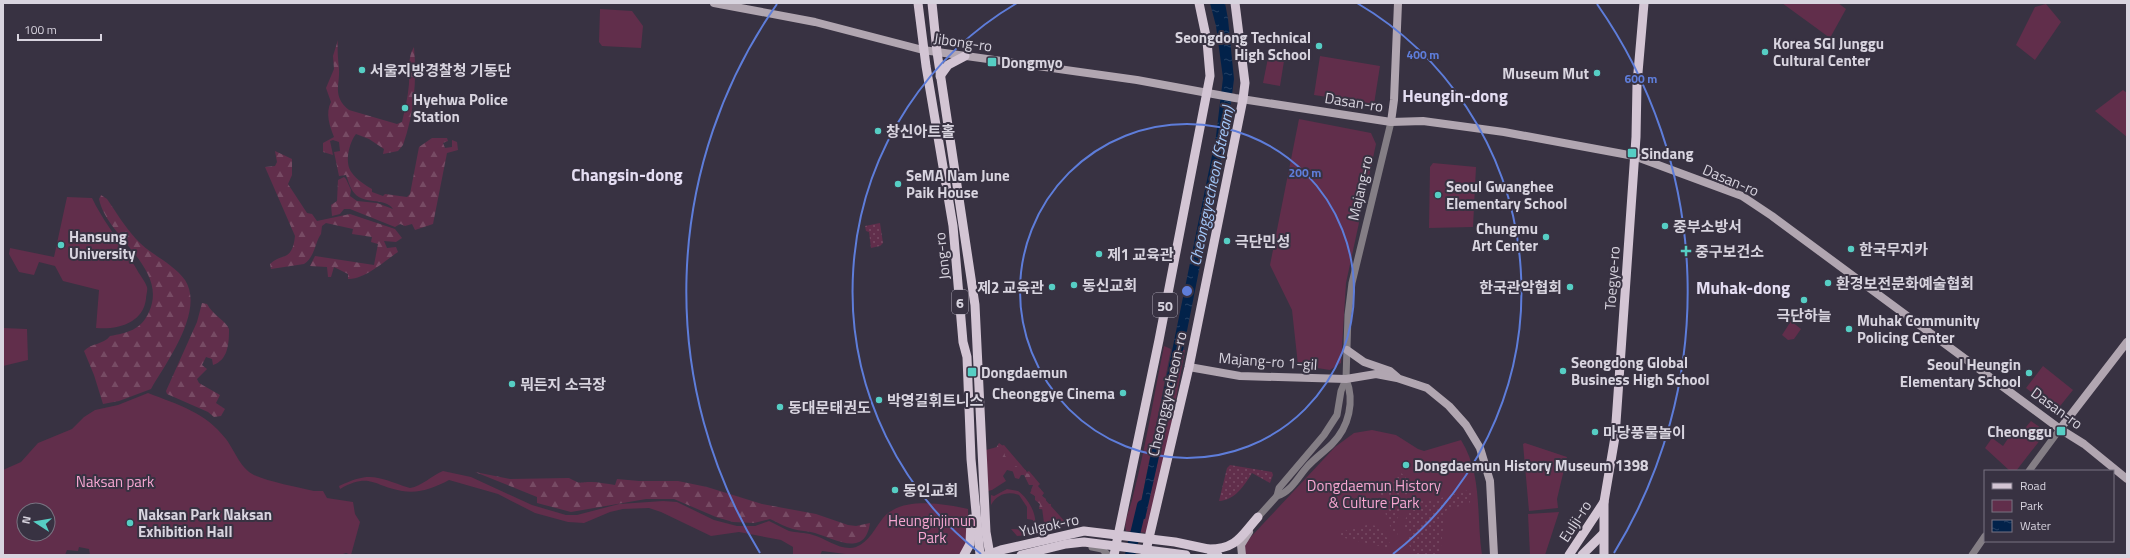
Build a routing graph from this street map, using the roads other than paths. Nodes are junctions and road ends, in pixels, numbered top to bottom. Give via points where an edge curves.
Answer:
1 (714, 3) edge
2 (918, 3) edge
3 (932, 3) edge
4 (1199, 3) edge
5 (1235, 3) edge
6 (1398, 3) edge
7 (1644, 3) edge
8 (923, 50) junction
9 (937, 52) junction
10 (965, 56) junction
11 (940, 76) junction
12 (1209, 93) junction
13 (1239, 99) junction
14 (1391, 122) junction
15 (1634, 156) junction
16 (2127, 342) edge
17 (1347, 350) junction
18 (1189, 367) junction
19 (1397, 378) junction
20 (1346, 379) junction
21 (2060, 429) junction
22 (2030, 470) edge
23 (2127, 479) edge
24 (1277, 496) junction
25 (1604, 502) junction
26 (974, 504) junction
27 (1258, 517) junction
28 (986, 532) junction
29 (1603, 534) junction
30 (1117, 535) junction
31 (1984, 537) edge
32 (1149, 539) junction
33 (1043, 540) junction
34 (1116, 545) junction
35 (1052, 547) junction
36 (1208, 549) junction
37 (1042, 550) junction
38 (1010, 551) edge
39 (1146, 552) edge
40 (989, 554) edge
41 (1164, 554) edge
42 (964, 555) edge
43 (980, 555) edge
44 (1021, 555) edge
45 (1031, 555) edge
46 (1108, 555) edge
47 (1114, 555) edge
48 (1186, 555) edge
49 (1218, 555) edge
50 (1242, 555) edge
51 (1494, 555) edge
52 (1569, 555) edge
53 (1582, 555) edge
54 (1604, 555) edge
55 (1972, 555) edge

1 - 8 main road, Jibong-ro via 815,22
2 - 8 main road, Jong-ro / 6
3 - 9 main road, Jong-ro / 6
4 - 12 main road, Cheonggyecheon-ro / 50 via 1210,76
5 - 13 main road, Cheonggyecheon-ro / 50 via 1245,83
6 - 14 main road, Majang-ro
7 - 15 main road, Toegye-ro
8 - 9 main road, Jibong-ro
8 - 26 main road, Jong-ro / 6 via 953,226 963,342 967,357
9 - 10 main road, Jibong-ro
9 - 11 main road, Jong-ro / 6
10 - 11 main road via 948,65
10 - 12 main road, Jibong-ro via 1137,80
11 - 28 main road, Jong-ro / 6 via 975,305
12 - 13 main road, Jibong-ro
12 - 30 main road, Cheonggyecheon-ro / 50
13 - 14 main road, Dasan-ro
13 - 18 main road, Cheonggyecheon-ro / 50
14 - 15 main road, Dasan-ro via 1423,121 1504,132
14 - 17 street, Majang-ro via 1352,283
15 - 21 main road, Dasan-ro via 1742,196
15 - 25 main road, Toegye-ro via 1615,437
16 - 21 main road
17 - 19 main road via 1364,362 1390,372
17 - 20 street, Majang-ro
18 - 20 main road, Majang-ro 1-gil via 1240,376
18 - 32 main road, Cheonggyecheon-ro / 50
19 - 20 main road, Majang-ro 1-gil via 1376,374
19 - 51 main road via 1427,388 1449,406 1466,425 1480,448 1490,481
20 - 24 street, Majang-ro via 1333,422 1279,488
20 - 24 street, Majang-ro via 1351,399 1342,431 1284,494
21 - 22 street
21 - 23 main road, Dasan-ro via 2084,444
24 - 27 street, Majang-ro
25 - 29 main road, Toegye-ro
25 - 52 main road, Eulji-ro
26 - 42 main road via 970,544
26 - 43 main road, Jong-ro / 6
27 - 36 main road via 1232,546
27 - 50 main road via 1241,545
28 - 33 main road via 990,540 998,545
28 - 40 main road, Jong-ro / 6
29 - 53 main road, Eulji-ro
29 - 54 main road, Toegye-ro
30 - 32 main road, Yulgok-ro
30 - 33 main road, Yulgok-ro via 1084,531
30 - 34 main road, Cheonggyecheon-ro / 50
31 - 55 street
32 - 36 main road, Yulgok-ro
32 - 39 main road, Cheonggyecheon-ro / 50
33 - 38 main road, Yulgok-ro
34 - 35 main road, Yulgok-ro via 1079,542
34 - 39 main road, Yulgok-ro
34 - 47 main road, Cheonggyecheon-ro / 50
35 - 37 main road, Yulgok-ro
35 - 46 street via 1089,546 1099,548
36 - 49 main road
37 - 44 main road, Yulgok-ro
37 - 45 main road
38 - 40 main road, Yulgok-ro
39 - 41 main road, Yulgok-ro
41 - 48 main road, Yulgok-ro

